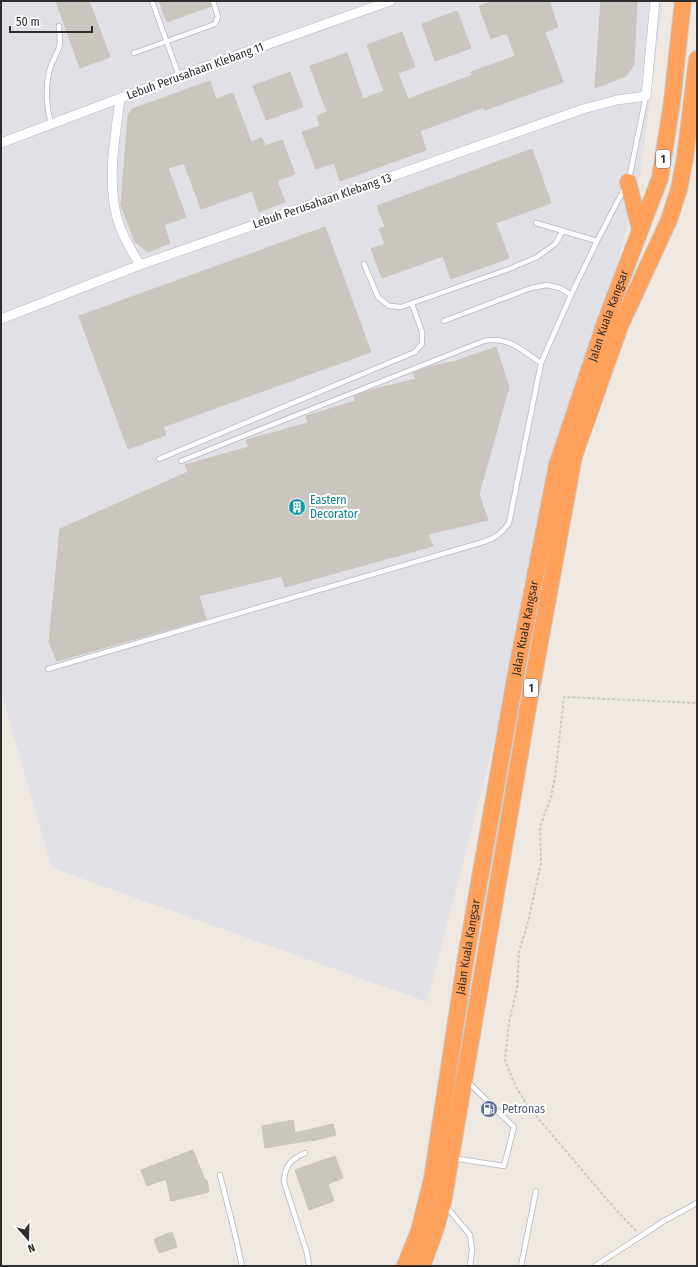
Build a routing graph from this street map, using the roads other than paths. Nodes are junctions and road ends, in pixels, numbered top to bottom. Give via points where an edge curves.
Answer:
1 (152, 1) edge
2 (213, 1) edge
3 (390, 1) edge
4 (655, 1) edge
5 (683, 1) edge
6 (689, 1) edge
7 (59, 26) dead end
8 (166, 41) junction
9 (134, 53) dead end
10 (697, 59) edge
11 (179, 76) junction
12 (646, 96) junction
13 (120, 99) junction
14 (694, 105) edge
15 (670, 114) junction
16 (51, 124) junction
17 (1, 143) edge
18 (628, 182) junction
19 (536, 223) dead end
20 (640, 229) junction
21 (563, 231) junction
22 (597, 241) junction
23 (364, 264) dead end
24 (140, 265) junction
25 (571, 295) junction
26 (412, 304) junction
27 (1, 320) edge
28 (444, 321) dead end
29 (541, 363) junction
30 (159, 459) dead end
31 (181, 462) dead end
32 (48, 669) dead end
33 (464, 1078) junction
34 (306, 1153) dead end
35 (451, 1158) junction
36 (220, 1175) dead end
37 (536, 1191) dead end
38 (443, 1203) junction
39 (697, 1203) edge
40 (242, 1266) edge
41 (309, 1266) edge
42 (405, 1266) edge
43 (422, 1266) edge
44 (470, 1266) edge
45 (521, 1266) edge
46 (595, 1266) edge

1 - 8 lane
2 - 8 lane via 218,17 215,24
3 - 11 street, Lebuh Perusahaan Klebang 11
4 - 12 street
5 - 15 highway, Jalan Kuala Kangsar / 1
6 - 15 highway via 687,24 692,63 685,73
7 - 16 lane via 60,41 46,92
8 - 9 lane
8 - 11 lane
10 - 14 highway, Jalan Kuala Kangsar / 1
11 - 13 street, Lebuh Perusahaan Klebang 11
12 - 18 lane
12 - 24 street, Lebuh Perusahaan Klebang 13 via 583,109
13 - 16 street, Lebuh Perusahaan Klebang 11
13 - 24 street via 112,155 113,194 117,218 126,242
14 - 33 highway, Jalan Kuala Kangsar / 1 via 680,181 669,220 620,326 574,456
15 - 20 highway, Jalan Kuala Kangsar / 1 via 660,178
16 - 17 street, Lebuh Perusahaan Klebang 11
18 - 20 highway
18 - 22 lane
19 - 21 lane
20 - 42 highway, Jalan Kuala Kangsar / 1 via 557,465 515,679 465,963 432,1179 419,1231
21 - 22 lane
21 - 26 lane via 555,244 537,257
22 - 25 lane
23 - 26 lane via 378,297 389,306 401,307
24 - 27 street, Lebuh Perusahaan Klebang 13
25 - 28 lane via 560,288 547,285 531,288
25 - 29 lane
26 - 30 lane via 422,332 422,344 415,352
29 - 31 lane via 510,342 495,339 484,341
29 - 32 lane via 509,523 491,540
33 - 35 highway, Jalan Kuala Kangsar / 1
33 - 35 lane via 514,1127 504,1166
34 - 41 lane via 293,1158 285,1172 284,1182
35 - 38 highway, Jalan Kuala Kangsar / 1
36 - 40 lane
37 - 45 lane
38 - 43 highway, Jalan Kuala Kangsar / 1
38 - 44 lane via 470,1235
39 - 46 lane via 664,1221

